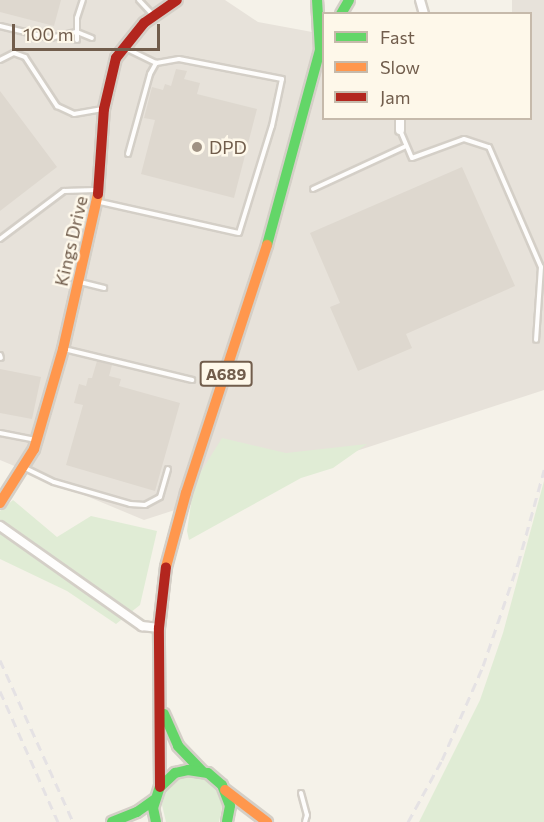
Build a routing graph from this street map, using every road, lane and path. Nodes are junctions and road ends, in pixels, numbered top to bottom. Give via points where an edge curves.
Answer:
1 (83, 0) edge
2 (139, 0) edge
3 (177, 0) edge
4 (317, 0) edge
5 (153, 15) junction
6 (0, 26) edge
7 (77, 32) junction
8 (92, 38) dead end
9 (77, 40) dead end
10 (322, 46) edge
11 (123, 47) junction
12 (0, 60) edge
13 (156, 63) junction
14 (104, 109) junction
15 (400, 120) edge
16 (400, 130) joint
17 (406, 146) junction
18 (128, 154) dead end
19 (313, 189) dead end
20 (99, 196) junction
21 (0, 239) edge
22 (80, 281) junction
23 (104, 288) dead end
24 (536, 340) dead end
25 (63, 349) junction
26 (192, 380) dead end
27 (0, 433) edge
28 (37, 440) junction
29 (24, 467) junction
30 (168, 469) dead end
31 (0, 503) edge
32 (0, 526) edge
33 (159, 628) junction
34 (160, 702) junction
35 (202, 771) junction
36 (160, 787) junction
37 (225, 790) junction
38 (301, 793) dead end
39 (154, 800) junction
40 (112, 822) edge
41 (156, 822) edge
42 (227, 822) edge
43 (267, 822) edge
44 (305, 822) edge

1 - 7 lane
2 - 5 lane
3 - 5 main road, Kings Drive
4 - 10 main road, A689
5 - 11 main road, Kings Drive
6 - 7 lane via 50,38
7 - 8 lane
7 - 9 lane
10 - 33 main road, A689 via 260,272 176,525 166,567
11 - 13 lane
11 - 14 main road, Kings Drive
12 - 14 lane via 14,53 25,57 57,106 74,114
13 - 18 lane
13 - 20 lane via 179,59 282,79 272,126 239,233
14 - 20 main road, Kings Drive
15 - 16 street
16 - 17 lane
17 - 19 lane
17 - 24 lane via 412,159 464,139 489,147 541,267
20 - 21 lane via 64,191
20 - 22 main road, Kings Drive
22 - 23 lane
22 - 25 main road, Kings Drive
25 - 26 lane
25 - 28 main road, Kings Drive
27 - 28 lane
28 - 29 main road, Kings Drive
29 - 30 lane via 54,482 145,505 160,496
29 - 31 main road, Kings Drive
32 - 33 street via 142,626
33 - 34 main road, A689
34 - 35 main road, A689 via 178,746
34 - 36 main road, A689
35 - 36 main road via 175,773
35 - 37 main road, A689 via 218,780
36 - 39 main road, A689
37 - 42 main road via 230,806
37 - 43 main road
38 - 44 lane
39 - 40 main road
39 - 41 main road, A689

